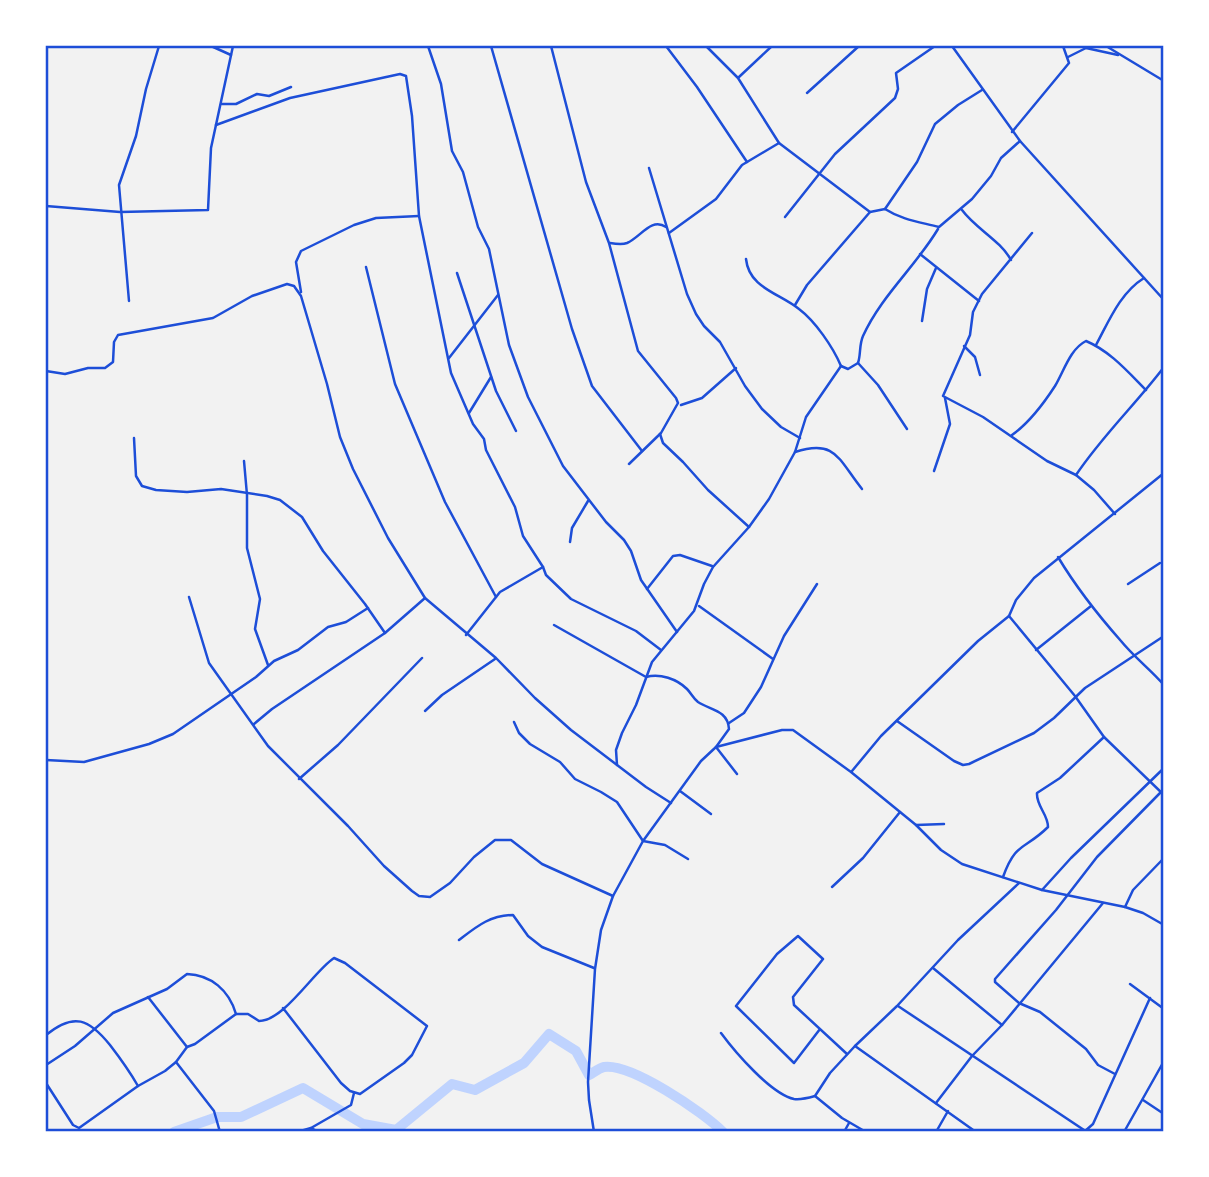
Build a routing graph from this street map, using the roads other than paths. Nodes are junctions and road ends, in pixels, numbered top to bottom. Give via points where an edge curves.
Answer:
1 (159, 46) edge
2 (211, 46) edge
3 (233, 46) edge
4 (428, 46) edge
5 (491, 46) edge
6 (551, 46) edge
7 (667, 46) edge
8 (706, 46) edge
9 (772, 46) edge
10 (859, 46) edge
11 (935, 46) edge
12 (952, 46) edge
13 (1063, 46) edge
14 (1106, 46) edge
15 (1087, 47) edge
16 (231, 55) junction
17 (1121, 55) junction
18 (1068, 57) junction
19 (738, 78) junction
20 (1164, 81) edge
21 (291, 87) dead end
22 (982, 90) junction
23 (807, 93) dead end
24 (221, 104) junction
25 (216, 125) junction
26 (1012, 132) junction
27 (1020, 141) junction
28 (779, 143) junction
29 (747, 162) junction
30 (649, 168) dead end
31 (818, 175) junction
32 (46, 206) edge
33 (885, 209) junction
34 (962, 210) junction
35 (120, 212) junction
36 (870, 212) junction
37 (419, 216) junction
38 (785, 217) dead end
39 (939, 228) junction
40 (669, 233) junction
41 (1032, 233) dead end
42 (609, 243) junction
43 (920, 254) junction
44 (746, 259) dead end
45 (1011, 260) junction
46 (366, 267) dead end
47 (936, 268) junction
48 (457, 273) dead end
49 (1143, 278) junction
50 (498, 295) junction
51 (301, 296) junction
52 (1164, 300) edge
53 (129, 301) dead end
54 (979, 301) junction
55 (794, 305) junction
56 (922, 321) dead end
57 (474, 328) junction
58 (1096, 345) junction
59 (964, 346) junction
60 (449, 358) junction
61 (858, 363) junction
62 (841, 366) junction
63 (1164, 367) edge
64 (736, 368) junction
65 (46, 371) edge
66 (980, 375) dead end
67 (491, 377) junction
68 (1146, 390) junction
69 (945, 397) junction
70 (681, 405) dead end
71 (468, 414) junction
72 (907, 429) dead end
73 (516, 431) dead end
74 (661, 433) junction
75 (1012, 435) junction
76 (134, 438) dead end
77 (800, 438) junction
78 (642, 451) junction
79 (795, 452) junction
80 (244, 461) dead end
81 (629, 464) dead end
82 (934, 471) dead end
83 (1164, 473) edge
84 (1076, 475) junction
85 (862, 488) dead end
86 (247, 495) junction
87 (588, 500) junction
88 (1115, 514) junction
89 (749, 527) junction
90 (570, 542) dead end
91 (1058, 557) junction
92 (1162, 562) edge
93 (713, 566) junction
94 (544, 567) junction
95 (1164, 568) edge
96 (817, 584) dead end
97 (1128, 584) dead end
98 (647, 589) junction
99 (189, 597) dead end
100 (496, 597) junction
101 (425, 598) junction
102 (698, 605) junction
103 (1091, 606) junction
104 (368, 608) junction
105 (1009, 616) junction
106 (554, 625) dead end
107 (677, 632) junction
108 (385, 633) junction
109 (467, 635) junction
110 (1164, 636) edge
111 (661, 650) junction
112 (1035, 650) junction
113 (1133, 654) junction
114 (422, 658) dead end
115 (496, 658) junction
116 (773, 659) junction
117 (268, 665) junction
118 (646, 677) junction
119 (1164, 685) edge
120 (232, 693) junction
121 (1075, 696) junction
122 (425, 711) dead end
123 (897, 721) junction
124 (514, 722) dead end
125 (729, 723) junction
126 (254, 724) junction
127 (1104, 737) junction
128 (716, 747) junction
129 (46, 760) edge
130 (617, 766) junction
131 (1164, 768) edge
132 (851, 772) junction
133 (737, 774) dead end
134 (299, 779) junction
135 (1150, 781) junction
136 (679, 791) junction
137 (1162, 793) edge
138 (671, 803) junction
139 (900, 812) junction
140 (711, 814) dead end
141 (944, 824) dead end
142 (916, 825) junction
143 (643, 841) junction
144 (1164, 858) edge
145 (688, 859) dead end
146 (1003, 877) junction
147 (1019, 883) junction
148 (832, 887) dead end
149 (1042, 890) junction
150 (1068, 894) junction
151 (613, 896) junction
152 (1103, 903) junction
153 (1125, 907) junction
154 (1164, 925) edge
155 (459, 940) dead end
156 (933, 968) junction
157 (595, 969) junction
158 (1130, 984) dead end
159 (148, 996) junction
160 (1150, 998) junction
161 (1019, 1003) junction
162 (897, 1006) junction
163 (283, 1008) junction
164 (1164, 1009) edge
165 (236, 1014) junction
166 (1002, 1025) junction
167 (96, 1028) junction
168 (820, 1030) junction
169 (721, 1033) dead end
170 (46, 1035) edge
171 (826, 1035) junction
172 (816, 1037) junction
173 (855, 1046) junction
174 (187, 1047) junction
175 (847, 1054) junction
176 (972, 1056) junction
177 (1164, 1061) edge
178 (176, 1062) junction
179 (46, 1065) edge
180 (1162, 1066) edge
181 (1115, 1074) junction
182 (46, 1083) edge
183 (138, 1086) junction
184 (354, 1093) junction
185 (815, 1096) junction
186 (1142, 1100) junction
187 (936, 1103) junction
188 (948, 1111) junction
189 (1164, 1114) edge
190 (849, 1123) junction
191 (311, 1128) junction
192 (1084, 1131) edge
193 (220, 1132) edge
194 (297, 1132) edge
195 (319, 1132) edge
196 (594, 1132) edge
197 (844, 1132) edge
198 (866, 1132) edge
199 (936, 1132) edge
200 (976, 1132) edge
201 (1124, 1132) edge

1 - 35 street via 119,185
2 - 16 street
3 - 16 street
4 - 50 street via 441,84 452,151 489,249
5 - 78 street via 592,386
6 - 42 street via 586,182
7 - 29 street
8 - 19 street
9 - 19 street
10 - 23 street
11 - 31 street via 895,75 895,99
12 - 22 street
13 - 18 street
14 - 17 street
15 - 17 street
15 - 18 street
16 - 24 street
17 - 20 street
18 - 26 street via 1065,69
19 - 28 street
21 - 24 street via 269,96 257,94 236,104
22 - 26 street
22 - 33 street via 935,124 917,162
24 - 25 street
25 - 35 street via 208,209
25 - 37 street via 290,98 406,76
26 - 27 street
27 - 34 street via 1001,158
27 - 49 street
28 - 29 street
28 - 31 street
29 - 40 street via 711,204
30 - 40 street
31 - 36 street
31 - 38 street
32 - 35 street
33 - 36 street
33 - 39 street
34 - 39 street
34 - 45 street
35 - 53 street
36 - 55 street
37 - 51 street via 376,218 301,251 296,261
37 - 60 street
39 - 43 street
40 - 42 street via 654,223 626,244
40 - 64 street via 696,314
41 - 45 street
42 - 74 street via 638,351 678,403
43 - 47 street
43 - 61 street via 876,310 861,340
44 - 55 street via 757,283
45 - 54 street
46 - 100 street via 395,384 444,502
47 - 54 street
47 - 56 street
48 - 57 street
49 - 52 street
49 - 58 street via 1124,298
50 - 57 street
50 - 87 street via 509,345 528,397 563,466
51 - 65 street via 295,286 287,284 213,318 118,335 111,366 59,374
51 - 101 street via 340,438 388,538
54 - 59 street
55 - 62 street via 814,324
57 - 60 street
57 - 67 street
58 - 68 street
58 - 75 street via 1080,344 1044,402
59 - 66 street via 975,357
59 - 69 street
60 - 71 street
61 - 62 street via 848,369
61 - 72 street
62 - 77 street via 806,417
63 - 68 street
64 - 70 street via 702,398
64 - 77 street via 762,409
67 - 71 street
67 - 73 street
68 - 84 street
69 - 75 street
69 - 82 street via 950,424
71 - 94 street via 515,507 523,536
74 - 78 street
74 - 89 street via 663,443
75 - 84 street
76 - 86 street via 136,476 142,486 187,492 221,489
77 - 79 street
78 - 81 street
79 - 85 street via 821,446 832,451
79 - 89 street
80 - 86 street
83 - 88 street
84 - 88 street
86 - 104 street via 274,498 302,517
86 - 117 street via 247,548 260,599 255,629
87 - 90 street via 572,528
87 - 98 street via 631,551
88 - 91 street
89 - 93 street
91 - 103 street
91 - 105 street via 1025,588
92 - 95 street
92 - 97 street
93 - 98 street via 673,556
93 - 102 street
94 - 100 street
94 - 111 street via 546,575 571,599 636,631
96 - 116 street
98 - 107 street
99 - 120 street via 209,663
100 - 109 street
101 - 108 street
101 - 109 street
102 - 107 street
102 - 116 street
103 - 112 street
103 - 113 street
104 - 108 street
104 - 117 street
105 - 112 street
105 - 123 street
106 - 118 street
107 - 111 street
108 - 126 street
109 - 115 street
110 - 113 street
111 - 118 street
112 - 121 street
113 - 119 street
113 - 121 street
114 - 134 street
115 - 122 street
115 - 130 street via 553,715
116 - 125 street via 744,713
117 - 120 street
118 - 125 street via 660,675 672,680 718,710
118 - 130 street via 616,750
120 - 126 street
120 - 129 street via 180,730 149,744 84,762
121 - 123 street via 1034,733 962,765
121 - 127 street
123 - 132 street
124 - 143 street via 530,744 561,762 575,779 617,802
125 - 128 street
126 - 134 street
127 - 135 street
127 - 146 street via 1037,793 1048,827 1019,847
128 - 132 street via 793,730
128 - 133 street
128 - 136 street
130 - 138 street
131 - 135 street
132 - 139 street
134 - 151 street via 419,896 438,892 495,840 511,840 542,864
135 - 137 street
135 - 149 street
136 - 138 street
136 - 140 street
137 - 150 street via 1097,857
138 - 143 street
139 - 142 street
139 - 148 street
141 - 142 street
142 - 146 street via 962,864
143 - 145 street via 665,845
143 - 151 street
144 - 153 street via 1133,890
146 - 147 street
147 - 149 street
147 - 156 street
149 - 150 street
150 - 152 street
150 - 161 street via 995,979
151 - 157 street via 601,930
152 - 153 street
152 - 161 street
153 - 154 street
155 - 157 street via 489,919 513,915 542,947
156 - 162 street
156 - 166 street
157 - 196 street via 589,1072
158 - 160 street
159 - 165 street via 187,974 205,976 224,992
159 - 167 street via 113,1013
159 - 174 street
160 - 164 street
160 - 181 street
161 - 166 street
161 - 181 street via 1040,1012 1086,1049 1098,1065
162 - 173 street
162 - 176 street
163 - 165 street via 263,1022
163 - 184 street via 341,1083
163 - 184 street via 334,958 427,1026 404,1063 367,1091
165 - 174 street
166 - 176 street
167 - 170 street via 69,1022
167 - 179 street
167 - 183 street
168 - 171 street
168 - 172 street
168 - 172 street via 794,1005 793,997 823,959 798,936 777,954 736,1006 794,1063
169 - 185 street via 745,1064 785,1096 796,1100
171 - 172 street
171 - 175 street
173 - 175 street
173 - 187 street
174 - 178 street
175 - 185 street
176 - 187 street
176 - 192 street
177 - 180 street
178 - 183 street
178 - 193 street via 214,1111
180 - 186 street
181 - 192 street via 1093,1124
182 - 183 street via 79,1128
184 - 191 street via 351,1105
185 - 190 street
186 - 189 street
186 - 201 street
187 - 188 street
188 - 199 street
188 - 200 street
190 - 197 street
190 - 198 street
191 - 194 street
191 - 195 street

